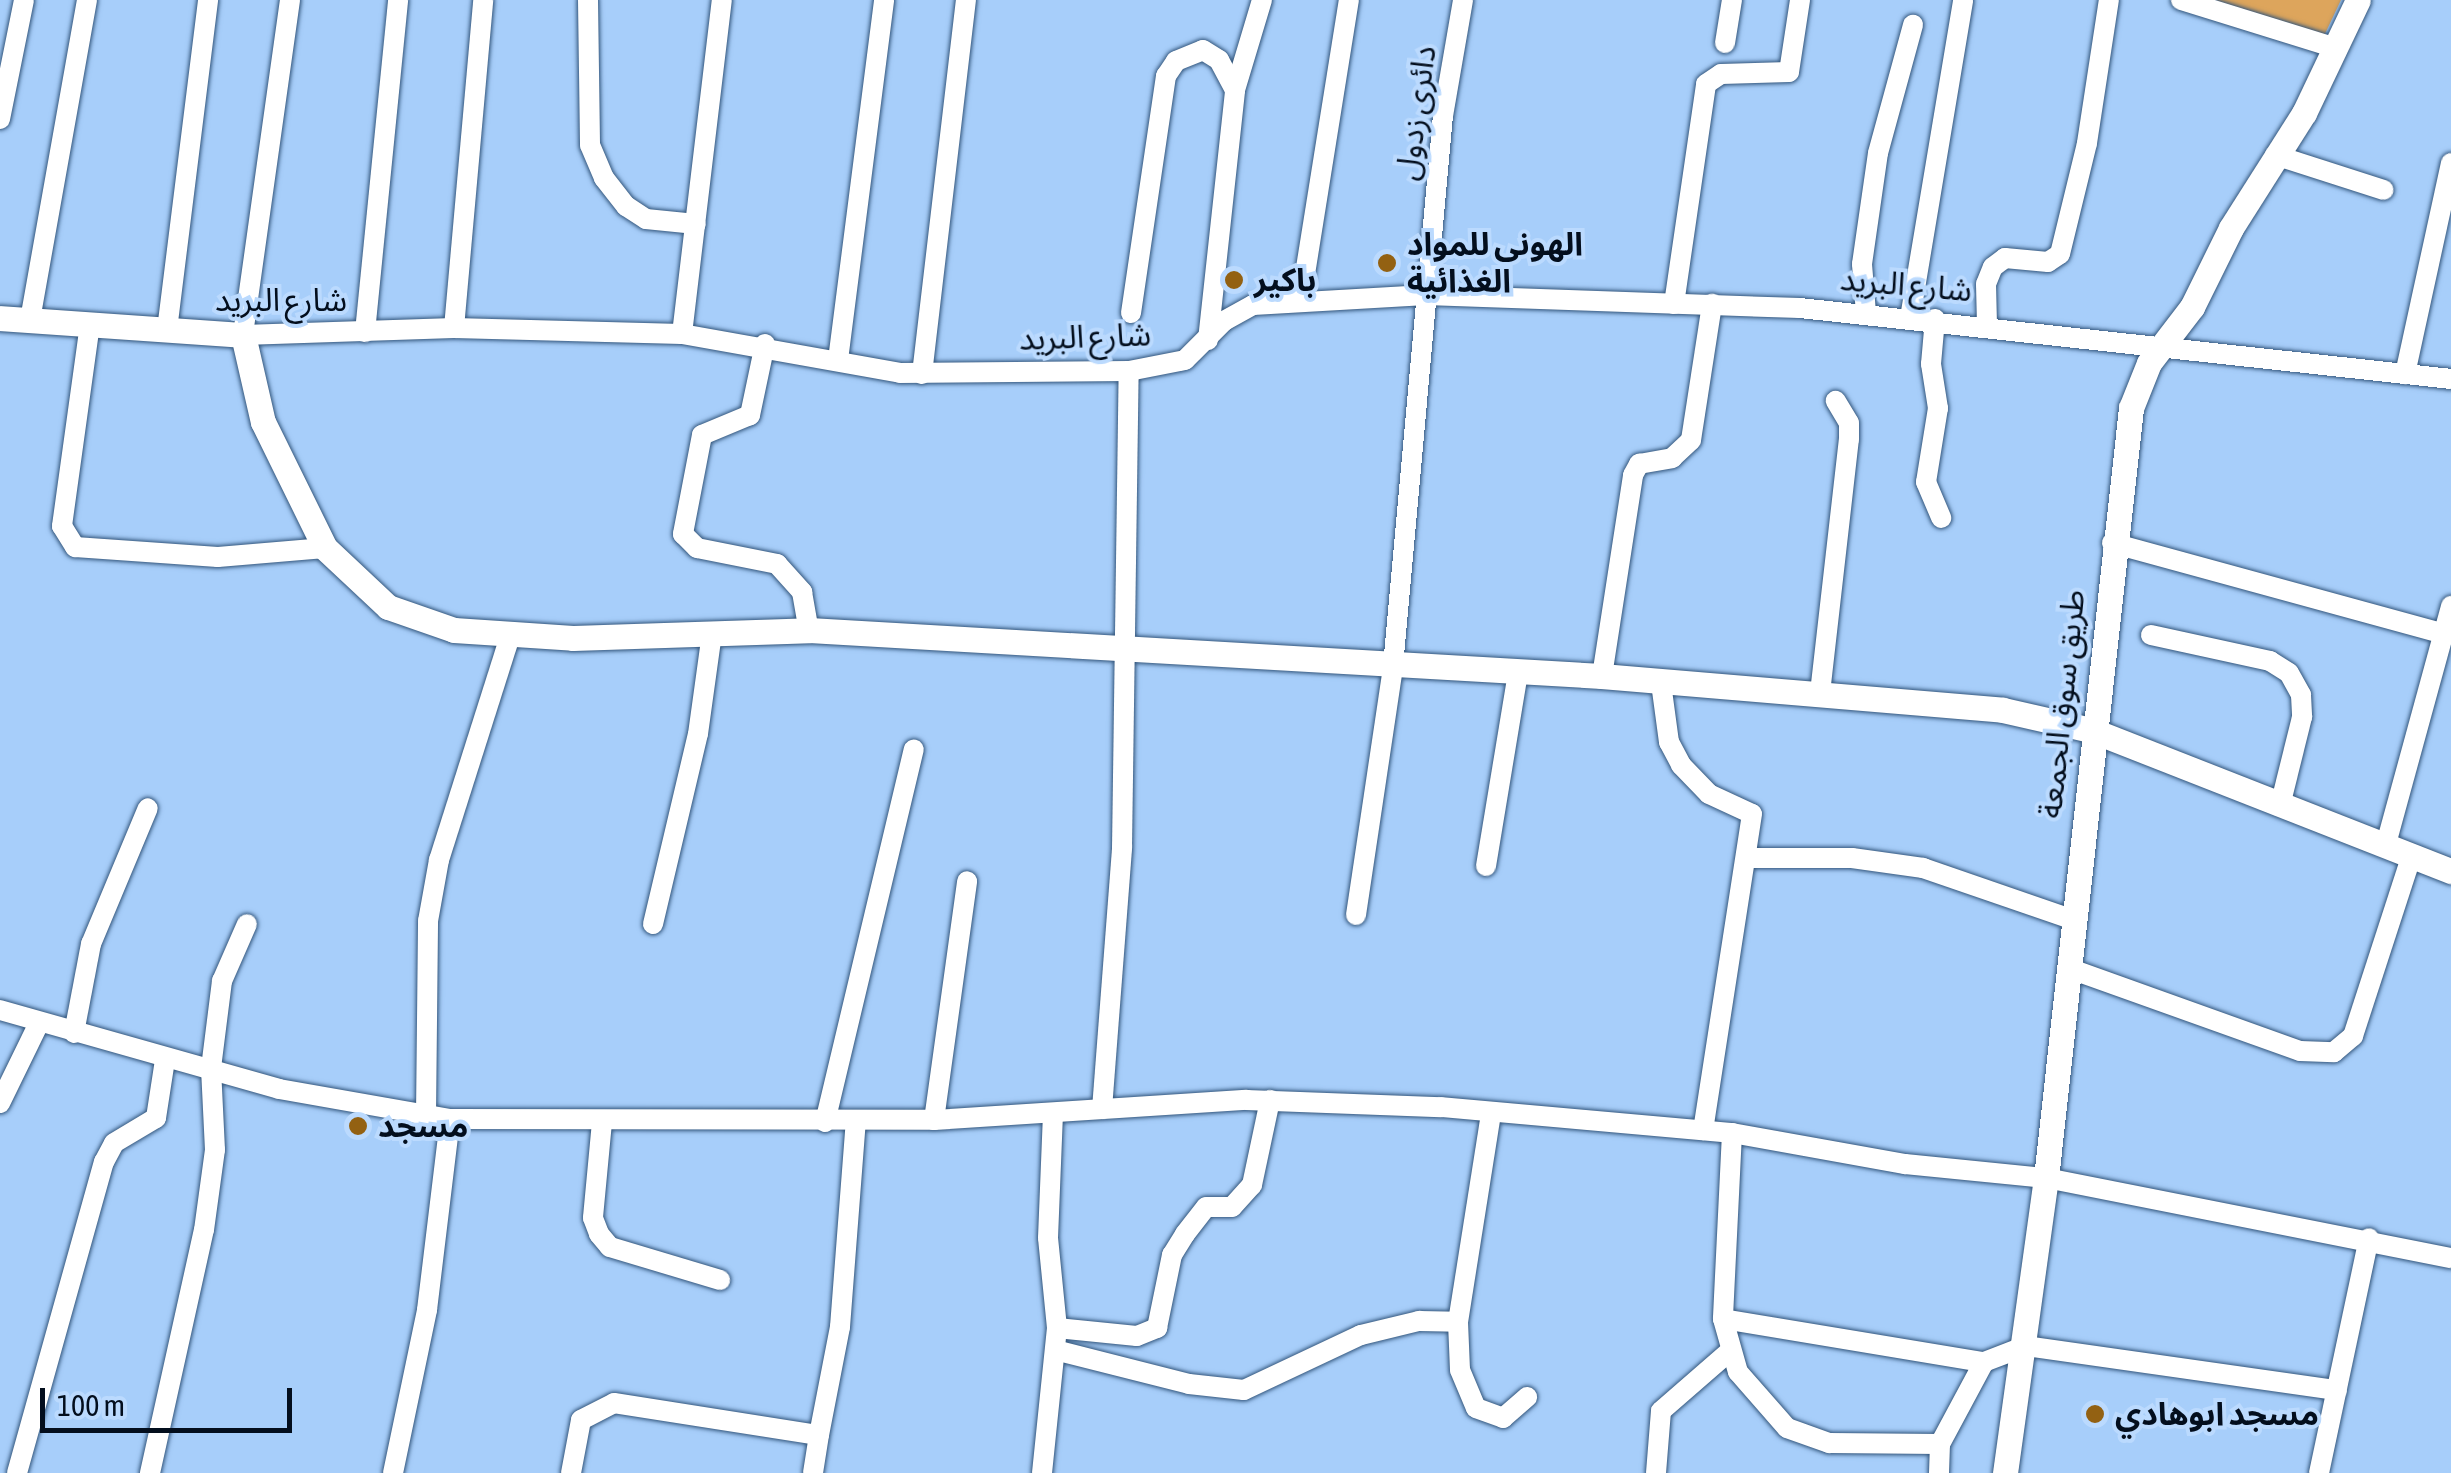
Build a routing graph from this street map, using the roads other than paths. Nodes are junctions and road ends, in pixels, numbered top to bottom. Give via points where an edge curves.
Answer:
1 (24, 0) edge
2 (88, 0) edge
3 (208, 0) edge
4 (290, 0) edge
5 (398, 0) edge
6 (483, 0) edge
7 (588, 0) edge
8 (722, 0) edge
9 (884, 0) edge
10 (966, 0) edge
11 (1262, 0) edge
12 (1350, 0) edge
13 (1463, 0) edge
14 (1732, 0) edge
15 (1800, 0) edge
16 (1964, 0) edge
17 (2109, 0) edge
18 (2180, 0) edge
19 (2358, 0) edge
20 (1913, 25) dead end
21 (1725, 43) dead end
22 (2336, 48) junction
23 (1235, 90) junction
24 (0, 119) edge
25 (2276, 154) junction
26 (2451, 163) edge
27 (2384, 190) dead end
28 (696, 224) junction
29 (1426, 295) junction
30 (1300, 298) junction
31 (1674, 304) junction
32 (1712, 304) junction
33 (1131, 313) dead end
34 (1866, 313) junction
35 (0, 318) edge
36 (1910, 318) junction
37 (1934, 319) junction
38 (30, 320) junction
39 (90, 324) junction
40 (1987, 324) junction
41 (454, 328) junction
42 (167, 330) junction
43 (364, 332) junction
44 (243, 334) junction
45 (682, 334) junction
46 (1208, 340) junction
47 (766, 344) junction
48 (2163, 344) junction
49 (838, 360) junction
50 (1129, 371) junction
51 (922, 374) junction
52 (2405, 374) junction
53 (2451, 379) edge
54 (1836, 402) dead end
55 (1941, 518) dead end
56 (2112, 543) junction
57 (324, 548) junction
58 (2451, 606) edge
59 (809, 630) junction
60 (712, 633) junction
61 (2442, 633) junction
62 (2151, 635) dead end
63 (510, 636) junction
64 (1129, 648) junction
65 (1393, 666) junction
66 (1518, 673) junction
67 (1602, 676) junction
68 (2442, 676) edge
69 (1662, 682) junction
70 (1820, 693) junction
71 (2092, 730) junction
72 (914, 750) dead end
73 (2280, 806) junction
74 (148, 808) dead end
75 (2386, 844) junction
76 (2412, 854) junction
77 (1746, 858) junction
78 (1486, 866) dead end
79 (2451, 871) edge
80 (967, 881) dead end
81 (1356, 915) dead end
82 (2074, 920) junction
83 (248, 924) dead end
84 (653, 924) dead end
85 (2068, 968) junction
86 (0, 1010) edge
87 (39, 1023) junction
88 (74, 1033) junction
89 (165, 1060) junction
90 (211, 1068) junction
91 (1270, 1100) junction
92 (0, 1102) edge
93 (1102, 1109) junction
94 (1053, 1114) junction
95 (1491, 1114) junction
96 (426, 1116) junction
97 (450, 1119) junction
98 (934, 1120) junction
99 (856, 1121) junction
100 (602, 1122) junction
101 (825, 1122) junction
102 (1703, 1130) junction
103 (1732, 1132) junction
104 (2046, 1178) junction
105 (2368, 1238) junction
106 (2451, 1258) edge
107 (720, 1280) dead end
108 (1723, 1319) junction
109 (1458, 1322) junction
110 (1056, 1328) junction
111 (2026, 1346) junction
112 (1054, 1350) junction
113 (1730, 1350) junction
114 (1984, 1362) junction
115 (2336, 1390) junction
116 (1527, 1397) dead end
117 (820, 1435) junction
118 (1940, 1444) junction
119 (17, 1473) edge
120 (150, 1473) edge
121 (393, 1473) edge
122 (571, 1473) edge
123 (813, 1473) edge
124 (1042, 1473) edge
125 (1656, 1473) edge
126 (1939, 1473) edge
127 (2005, 1473) edge
128 (2319, 1473) edge

1 - 24 street
2 - 38 street
3 - 42 street
4 - 44 street
5 - 43 street
6 - 41 street
7 - 28 street via 590,145 604,178 626,206 646,218
8 - 28 street
9 - 49 street
10 - 51 street
11 - 23 street
12 - 30 street
13 - 29 street, دائرى زدول
14 - 21 street
15 - 31 street via 1789,72 1721,74 1706,84
16 - 36 street
17 - 40 street via 2088,143 2060,254 2048,262 2005,258 1993,267 1986,284
18 - 22 street
19 - 22 street, طريق سوق الجمعة
20 - 34 street via 1878,153 1862,264
22 - 25 street, طريق سوق الجمعة
23 - 33 street via 1219,60 1203,50 1176,61 1166,76
23 - 46 street
25 - 27 street
25 - 48 street, طريق سوق الجمعة via 2192,307
26 - 52 street
28 - 45 street
29 - 30 street, شارع البريد
29 - 31 street, شارع البريد
29 - 65 street, دائرى زدول
30 - 46 street, شارع البريد via 1254,305 1224,321
31 - 32 street, شارع البريد
32 - 34 street, شارع البريد
32 - 67 street via 1691,440 1672,458 1639,464 1633,475
34 - 36 street, شارع البريد
35 - 38 street, شارع البريد
36 - 37 street, شارع البريد
37 - 40 street, شارع البريد
37 - 55 street via 1930,364 1938,408 1926,482
38 - 39 street, شارع البريد
39 - 42 street, شارع البريد
39 - 57 street via 62,526 75,547 218,557
40 - 48 street, شارع البريد
41 - 43 street, شارع البريد
41 - 45 street, شارع البريد
42 - 44 street, شارع البريد
43 - 44 street, شارع البريد
44 - 57 street via 263,422
45 - 47 street, شارع البريد
46 - 50 street, شارع البريد via 1172,365
47 - 49 street, شارع البريد
47 - 59 street via 750,415 702,435 683,534 697,548 785,570 802,592
48 - 52 street, شارع البريد
48 - 56 street, طريق سوق الجمعة via 2132,408
49 - 51 street, شارع البريد
50 - 51 street, شارع البريد
50 - 64 street
52 - 53 street, شارع البريد
54 - 70 street via 1850,423
56 - 61 street
56 - 71 street, طريق سوق الجمعة
57 - 63 street via 388,606 454,630
58 - 61 street
59 - 60 street
59 - 64 street
60 - 63 street
60 - 84 street via 698,734
61 - 68 street
62 - 73 street via 2270,661 2290,673 2302,718
63 - 96 street via 439,860 428,921
64 - 65 street
64 - 93 street
65 - 66 street
65 - 81 street, دائرى زدول
66 - 67 street
66 - 78 street
67 - 69 street
68 - 75 street
69 - 70 street
69 - 77 street via 1669,742 1681,764 1708,794 1750,810
70 - 71 street via 2002,710
71 - 73 street
71 - 82 street, طريق سوق الجمعة
72 - 101 street
73 - 75 street
74 - 88 street via 91,944
75 - 76 street
76 - 79 street
76 - 85 street via 2353,1036 2334,1052 2300,1051
77 - 82 street via 1852,858 1923,868
77 - 102 street
80 - 98 street
82 - 85 street, طريق سوق الجمعة
83 - 90 street via 226,961
85 - 104 street, طريق سوق الجمعة
86 - 87 street
87 - 88 street
87 - 92 street
88 - 89 street
89 - 90 street
89 - 119 street via 156,1118 114,1144 104,1162
90 - 96 street via 356,1107
90 - 120 street via 218,1105 204,1230
91 - 93 street
91 - 95 street
91 - 110 street via 1252,1185 1232,1207 1206,1207 1185,1234 1172,1256 1157,1328 1137,1336
93 - 94 street
94 - 98 street
94 - 110 street via 1048,1238
95 - 102 street
95 - 109 street
96 - 97 street
97 - 100 street
97 - 121 street via 430,1291
98 - 99 street
99 - 101 street
99 - 117 street via 840,1327
100 - 101 street
100 - 107 street via 593,1218 599,1234 610,1246
102 - 103 street
103 - 104 street via 1905,1164
103 - 108 street
104 - 105 street
104 - 111 street, طريق سوق الجمعة
105 - 106 street
105 - 115 street
108 - 113 street
108 - 114 street
109 - 112 street via 1419,1320 1361,1335 1244,1390 1190,1384
109 - 116 street via 1460,1370 1476,1408 1502,1418
110 - 112 street
111 - 114 street
111 - 115 street
111 - 127 street, طريق سوق الجمعة
112 - 124 street
113 - 118 street via 1760,1404 1788,1428 1829,1443
113 - 125 street via 1661,1411
114 - 118 street
115 - 128 street
117 - 122 street via 614,1403 581,1420
117 - 123 street
118 - 126 street

